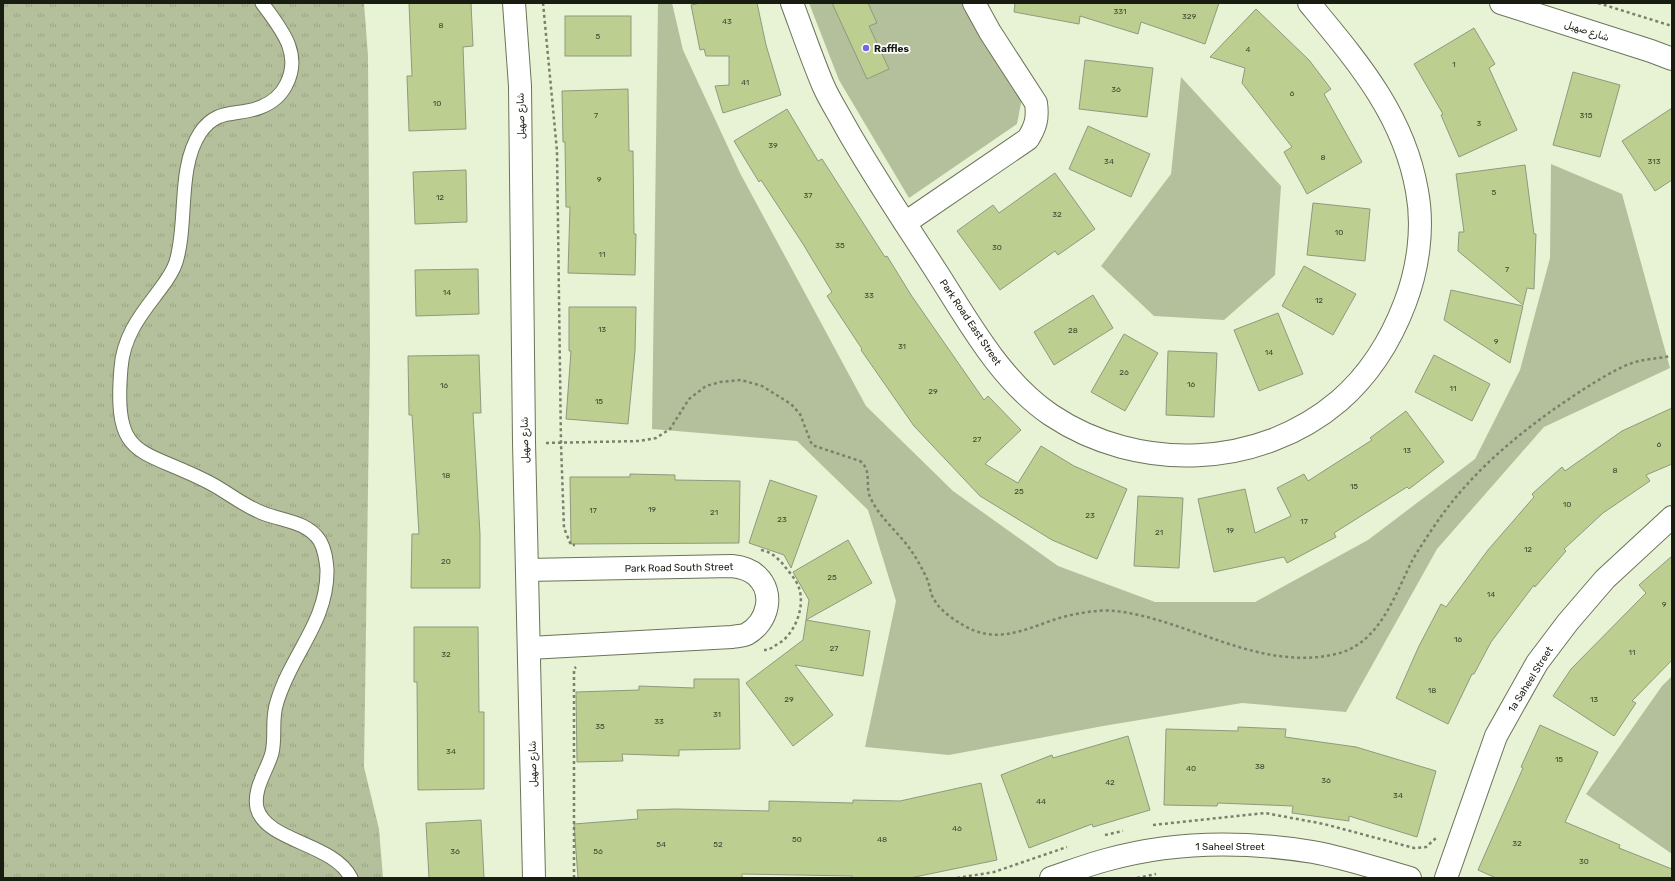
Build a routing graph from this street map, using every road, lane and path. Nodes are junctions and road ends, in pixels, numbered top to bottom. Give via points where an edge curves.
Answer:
1 (262, 3) edge
2 (514, 3) edge
3 (543, 3) edge
4 (792, 3) edge
5 (974, 3) edge
6 (1309, 3) edge
7 (1501, 3) edge
8 (1598, 3) edge
9 (1672, 26) edge
10 (1672, 59) edge
11 (905, 223) junction
12 (1672, 356) edge
13 (524, 442) junction
14 (561, 444) junction
15 (1672, 516) edge
16 (577, 546) dead end
17 (759, 550) dead end
18 (527, 570) junction
19 (529, 648) junction
20 (762, 650) dead end
21 (579, 665) dead end
22 (1159, 873) dead end
23 (351, 878) edge
24 (534, 878) edge
25 (574, 878) edge
26 (1051, 878) edge
27 (1137, 878) edge
28 (1410, 878) edge
29 (1446, 878) edge

1 - 23 lane via 291,47 291,76 284,90 274,100 260,108 227,113 211,120 195,142 182,207 180,245 176,263 167,280 139,316 125,347 120,381 122,423 125,435 143,453 210,483 254,509 305,526 323,545 327,572 324,600 312,632 284,682 276,704 272,752 257,792 256,805 260,816 270,826 330,857 342,865
2 - 13 street, شارع صهيل via 520,86
3 - 14 path via 557,151
4 - 11 street, Park Road East Street via 824,87 861,155
5 - 11 street via 1036,103 1038,116 1035,128 1028,138
6 - 11 street, Park Road East Street via 1365,73 1392,117 1407,149 1418,194 1419,240 1412,285 1391,335 1371,367 1339,401 1302,427 1259,446 1214,455 1168,456 1124,447 1087,434 1052,415 1020,389 988,350
7 - 10 street, شارع صهيل
8 - 9 path
12 - 14 path via 1634,363 1606,376 1514,438 1476,474 1443,513 1415,556 1380,625 1362,642 1339,654 1314,658 1273,657 1140,615 1112,611 1082,613 1006,636 984,635 965,627 948,616 934,601 917,559 871,499 865,465 812,445 800,414 791,404 762,386 741,380 706,386 689,399 670,429 656,438 639,442
13 - 14 path
13 - 18 street, شارع صهيل
14 - 16 path via 564,528 571,544
15 - 29 street, 1a Saheel Street via 1605,579 1568,622 1538,663 1496,736
17 - 20 path via 779,558 799,588 801,601 796,623 784,639 769,650
18 - 19 street, شارع صهيل
18 - 19 street, Park Road South Street via 732,566 746,568 758,576 765,588 768,601 765,615 758,626 746,635
19 - 24 street, شارع صهيل
21 - 25 path via 574,669
22 - 27 path
26 - 28 street, 1 Saheel Street via 1106,860 1206,844 1258,845 1315,852

